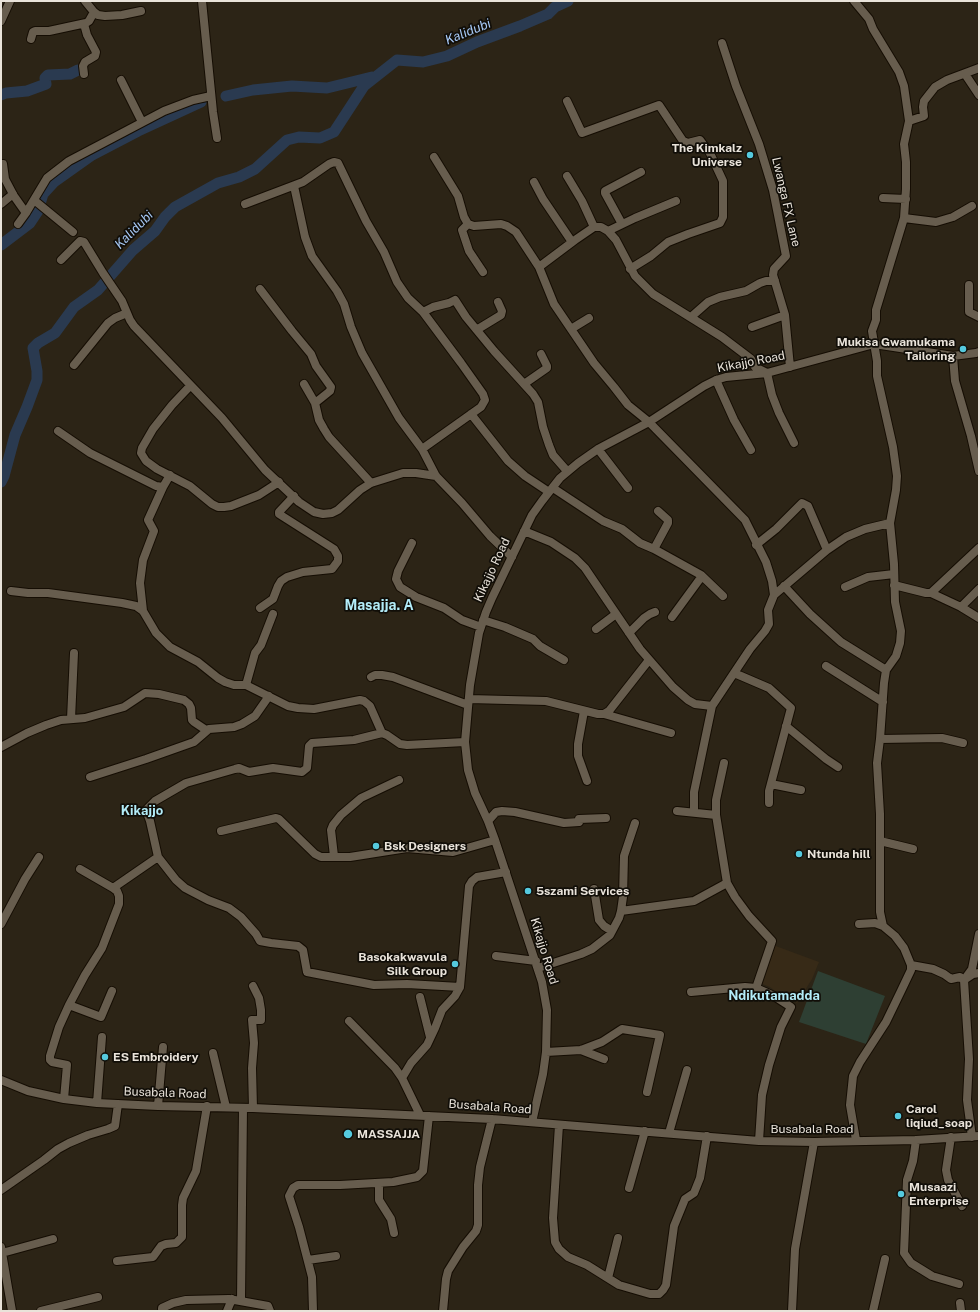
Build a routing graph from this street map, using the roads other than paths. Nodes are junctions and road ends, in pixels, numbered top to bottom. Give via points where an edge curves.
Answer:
1 (10, 1) edge
2 (85, 1) edge
3 (202, 1) edge
4 (854, 1) edge
5 (141, 11) dead end
6 (94, 12) junction
7 (1, 22) edge
8 (84, 24) junction
9 (31, 40) dead end
10 (722, 43) dead end
11 (979, 68) edge
12 (84, 74) dead end
13 (965, 74) junction
14 (121, 80) dead end
15 (979, 95) edge
16 (211, 96) junction
17 (567, 101) dead end
18 (909, 121) junction
19 (142, 122) junction
20 (217, 138) dead end
21 (434, 157) dead end
22 (3, 164) dead end
23 (641, 172) dead end
24 (567, 176) dead end
25 (534, 182) dead end
26 (294, 186) junction
27 (13, 194) junction
28 (883, 198) dead end
29 (906, 199) junction
30 (676, 200) dead end
31 (38, 203) junction
32 (1, 204) edge
33 (245, 204) dead end
34 (972, 206) dead end
35 (26, 213) junction
36 (904, 218) junction
37 (18, 224) dead end
38 (468, 224) junction
39 (622, 224) junction
40 (594, 228) junction
41 (608, 231) junction
42 (74, 232) dead end
43 (572, 242) junction
44 (61, 260) dead end
45 (539, 267) junction
46 (630, 269) junction
47 (483, 272) dead end
48 (775, 281) junction
49 (969, 285) dead end
50 (260, 289) dead end
51 (498, 302) dead end
52 (423, 312) junction
53 (127, 313) junction
54 (784, 315) junction
55 (691, 317) junction
56 (979, 317) edge
57 (589, 318) dead end
58 (752, 327) dead end
59 (478, 329) junction
60 (571, 329) junction
61 (874, 344) junction
62 (979, 352) edge
63 (541, 354) dead end
64 (953, 356) junction
65 (74, 365) dead end
66 (790, 367) junction
67 (767, 373) junction
68 (716, 380) junction
69 (304, 384) dead end
70 (524, 384) junction
71 (190, 386) junction
72 (315, 403) junction
73 (471, 414) junction
74 (649, 422) junction
75 (58, 431) dead end
76 (794, 443) dead end
77 (422, 449) junction
78 (598, 449) junction
79 (751, 450) dead end
80 (567, 471) junction
81 (979, 471) edge
82 (170, 475) junction
83 (436, 476) junction
84 (279, 482) junction
85 (371, 483) junction
86 (163, 487) junction
87 (628, 488) dead end
88 (551, 490) junction
89 (294, 496) junction
90 (658, 512) dead end
91 (890, 523) junction
92 (524, 531) junction
93 (412, 543) dead end
94 (756, 545) junction
95 (979, 548) edge
96 (654, 549) junction
97 (826, 550) junction
98 (512, 557) junction
99 (894, 574) junction
100 (702, 576) junction
101 (894, 585) junction
102 (784, 586) junction
103 (845, 587) dead end
104 (979, 589) edge
105 (11, 591) dead end
106 (931, 593) junction
107 (774, 595) junction
108 (723, 596) dead end
109 (961, 607) junction
110 (260, 608) dead end
111 (143, 611) junction
112 (655, 612) dead end
113 (273, 614) dead end
114 (616, 614) junction
115 (672, 617) dead end
116 (979, 618) edge
117 (482, 624) junction
118 (596, 629) dead end
119 (629, 633) junction
120 (74, 654) dead end
121 (564, 660) dead end
122 (649, 660) junction
123 (826, 666) dead end
124 (886, 670) junction
125 (734, 673) junction
126 (371, 677) dead end
127 (246, 685) junction
128 (269, 696) junction
129 (468, 702) junction
130 (882, 702) junction
131 (712, 706) junction
132 (584, 710) junction
133 (604, 714) junction
134 (71, 719) junction
135 (786, 726) junction
136 (206, 730) junction
137 (671, 733) dead end
138 (382, 734) junction
139 (880, 739) junction
140 (465, 742) junction
141 (963, 743) dead end
142 (1, 747) edge
143 (724, 763) dead end
144 (838, 766) dead end
145 (90, 777) dead end
146 (399, 780) dead end
147 (587, 781) dead end
148 (771, 784) junction
149 (801, 790) dead end
150 (769, 803) dead end
151 (677, 811) dead end
152 (694, 812) junction
153 (716, 815) junction
154 (606, 818) dead end
155 (488, 821) junction
156 (634, 823) dead end
157 (221, 832) dead end
158 (495, 840) junction
159 (880, 841) junction
160 (913, 849) dead end
161 (334, 856) junction
162 (39, 857) dead end
163 (158, 857) junction
164 (80, 869) dead end
165 (506, 872) junction
166 (727, 883) junction
167 (113, 888) junction
168 (594, 889) dead end
169 (621, 911) junction
170 (1, 924) edge
171 (859, 924) dead end
172 (884, 926) junction
173 (612, 932) junction
174 (979, 934) edge
175 (496, 956) dead end
176 (537, 964) junction
177 (911, 965) junction
178 (979, 973) edge
179 (964, 980) junction
180 (253, 986) dead end
181 (460, 987) junction
182 (756, 988) junction
183 (112, 991) dead end
184 (691, 992) dead end
185 (420, 997) dead end
186 (69, 1005) junction
187 (349, 1021) dead end
188 (102, 1037) dead end
189 (430, 1038) junction
190 (163, 1047) dead end
191 (581, 1050) junction
192 (546, 1052) junction
193 (213, 1053) dead end
194 (604, 1059) dead end
195 (687, 1070) dead end
196 (402, 1078) junction
197 (1, 1080) edge
198 (646, 1092) dead end
199 (64, 1099) junction
200 (97, 1103) junction
201 (118, 1104) junction
202 (158, 1106) junction
203 (207, 1106) junction
204 (226, 1107) junction
205 (243, 1108) junction
206 (253, 1108) junction
207 (420, 1115) junction
208 (429, 1116) junction
209 (492, 1119) junction
210 (532, 1122) junction
211 (559, 1125) junction
212 (645, 1131) junction
213 (668, 1133) junction
214 (707, 1136) junction
215 (951, 1137) junction
216 (976, 1137) edge
217 (856, 1140) junction
218 (916, 1140) junction
219 (759, 1141) junction
220 (814, 1142) junction
221 (379, 1183) junction
222 (629, 1188) dead end
223 (1, 1190) edge
224 (962, 1206) dead end
225 (394, 1233) dead end
226 (618, 1238) dead end
227 (53, 1239) dead end
228 (1, 1250) edge
229 (336, 1256) dead end
230 (885, 1259) dead end
231 (308, 1260) junction
232 (117, 1261) dead end
233 (608, 1278) junction
234 (959, 1284) dead end
235 (98, 1297) dead end
236 (232, 1299) junction
237 (241, 1300) junction
238 (12, 1311) edge
239 (41, 1311) edge
240 (162, 1311) edge
241 (227, 1311) edge
242 (270, 1311) edge
243 (313, 1311) edge
244 (444, 1311) edge
245 (792, 1311) edge
246 (873, 1311) edge

1 - 7 street
2 - 6 street
3 - 16 street
4 - 18 street via 869,19 899,72 904,86
5 - 6 street via 105,16
6 - 8 street
8 - 9 street via 35,31
8 - 12 street via 96,52 95,56 85,62
10 - 48 street, Lwanga FX Lane via 773,190 786,256 774,269
11 - 13 street
13 - 15 street
13 - 18 street via 935,87 924,101 924,116
14 - 19 street
16 - 19 street via 193,100
16 - 20 street
17 - 46 street via 581,132 584,133 659,105 683,141 688,143 700,140 709,151 723,181 723,217 720,223 668,242
18 - 29 street via 904,144
19 - 31 street via 69,161 47,178
21 - 38 street via 458,196
22 - 27 street via 5,179
23 - 39 street via 605,191
24 - 40 street
25 - 43 street
26 - 33 street
26 - 52 street via 334,162 338,163 397,282 408,298
26 - 77 street via 305,237 312,256 344,304 362,353 400,418
27 - 32 street
27 - 35 street
28 - 29 street
29 - 36 street
30 - 39 street
31 - 35 street
31 - 42 street
34 - 36 street via 936,222
35 - 37 street
36 - 61 street via 876,310 872,331
38 - 45 street via 507,226 516,232
38 - 47 street via 462,230 470,251
39 - 41 street
40 - 41 street via 602,227
40 - 43 street
41 - 46 street via 616,240
43 - 45 street
44 - 53 street via 77,244 85,242
45 - 60 street via 554,304
46 - 55 street via 653,294
48 - 54 street, Lwanga FX Lane
48 - 55 street via 760,283 746,291 708,302
49 - 56 street via 969,312
50 - 72 street via 311,354 331,387 330,391
51 - 59 street via 501,315
52 - 59 street via 455,300
52 - 73 street via 483,394 484,403
53 - 65 street via 108,323
53 - 71 street via 134,326
54 - 58 street
54 - 66 street, Lwanga FX Lane
55 - 67 street via 751,359 755,367
57 - 60 street
59 - 70 street
60 - 74 street via 628,405
61 - 64 street, Kikajjo Road
61 - 66 street, Kikajjo Road
61 - 91 street via 897,476
62 - 64 street, Kikajjo Road
63 - 70 street via 547,368
64 - 81 street via 956,380
66 - 67 street, Kikajjo Road
67 - 68 street, Kikajjo Road
67 - 76 street via 772,395
68 - 74 street, Kikajjo Road
68 - 79 street
69 - 72 street
70 - 80 street via 538,402 553,455
71 - 82 street via 153,429 140,453 146,462
71 - 84 street via 232,430 265,470
72 - 85 street via 319,420 329,437
73 - 77 street
73 - 88 street via 508,461 525,476
74 - 78 street, Kikajjo Road
74 - 94 street via 745,520
75 - 86 street via 90,453 156,486
77 - 83 street
78 - 80 street, Kikajjo Road
78 - 87 street
80 - 88 street, Kikajjo Road
82 - 84 street via 218,507 259,495
82 - 86 street
83 - 85 street via 403,473
83 - 98 street
84 - 89 street
85 - 89 street via 332,513 314,512
86 - 111 street via 148,520 154,531 144,560 140,583
88 - 92 street, Kikajjo Road
88 - 96 street
89 - 110 street via 279,514 334,549 338,560 332,569 304,572 287,578 278,586 273,599
90 - 96 street via 668,520 668,523
91 - 97 street via 846,537
91 - 99 street
92 - 98 street, Kikajjo Road
92 - 114 street via 551,542 575,558 585,568
93 - 117 street via 398,571 396,579 400,587 416,597 444,608 462,620
94 - 97 street via 802,503 808,506
94 - 107 street via 766,562
95 - 106 street
96 - 100 street
97 - 102 street
98 - 117 street, Kikajjo Road
99 - 101 street
99 - 103 street via 868,576
100 - 108 street
100 - 115 street
101 - 106 street
101 - 124 street via 901,630 900,643 896,656
102 - 107 street
102 - 124 street via 841,642
104 - 109 street
105 - 111 street via 122,603 136,606
106 - 109 street
107 - 125 street via 768,610 770,624
109 - 116 street
111 - 127 street via 156,633 170,647 198,662 224,682
112 - 119 street via 644,618
113 - 127 street via 255,654
114 - 118 street
114 - 119 street
117 - 121 street via 505,628 533,640
117 - 129 street, Kikajjo Road
119 - 122 street
120 - 134 street
122 - 131 street via 688,700 695,704
122 - 133 street
123 - 130 street
124 - 130 street
125 - 131 street
125 - 135 street via 769,688 791,708
126 - 129 street via 382,675
127 - 128 street
128 - 136 street via 255,716 242,724
128 - 138 street via 288,706 306,709 364,701 373,711
129 - 132 street via 546,701
129 - 140 street, Kikajjo Road
130 - 139 street
131 - 152 street via 694,792
132 - 133 street
132 - 147 street via 578,756
133 - 137 street
134 - 136 street via 85,718 124,707 145,693 159,694 184,700 191,708 192,720
134 - 142 street via 46,725
135 - 144 street
135 - 148 street
136 - 145 street via 189,744
138 - 140 street via 387,734 400,744 407,745
138 - 163 street via 354,740 310,744 308,764 302,772 273,768 249,772 240,768 186,783 155,801 146,810
139 - 141 street via 942,738
139 - 159 street via 877,763
140 - 155 street, Kikajjo Road via 468,770
143 - 153 street via 716,800
146 - 161 street via 361,798 341,815 331,830
148 - 149 street
148 - 150 street
151 - 152 street
152 - 153 street
153 - 166 street
154 - 155 street via 579,819 579,822 564,823 502,811 496,812
155 - 158 street, Kikajjo Road
156 - 169 street via 624,856 624,897
157 - 161 street via 276,818 317,855
158 - 161 street via 453,852 407,848 350,857
158 - 165 street, Kikajjo Road
159 - 160 street
159 - 172 street via 880,912
162 - 170 street
163 - 167 street
163 - 181 street via 185,888 229,908 250,926 260,941 298,946 303,950 307,972 374,985
164 - 167 street
165 - 176 street, Kikajjo Road
165 - 181 street via 477,877 469,886
166 - 169 street via 694,901
166 - 182 street via 749,916 772,941
167 - 186 street via 119,896 119,904 102,948
168 - 173 street via 599,920
169 - 173 street
171 - 172 street via 875,923
172 - 177 street via 904,948
173 - 176 street via 587,952
174 - 179 street via 972,969
175 - 176 street
176 - 192 street, Kikajjo Road via 547,1010
177 - 179 street via 933,969 950,979 960,977
177 - 217 street via 911,970 886,1022 853,1076 850,1105
178 - 179 street
179 - 216 street via 969,1059 967,1100
180 - 206 street via 261,1010 261,1020 252,1020
181 - 189 street via 442,1010
182 - 184 street
182 - 219 street via 791,1007 781,1027 769,1065 762,1095
183 - 186 street via 101,1017
185 - 189 street
186 - 199 street via 50,1056 52,1062 67,1065
187 - 196 street
188 - 200 street
189 - 196 street
190 - 202 street
191 - 192 street
191 - 194 street
191 - 198 street via 602,1042 622,1029 660,1035
192 - 210 street, Kikajjo Road
193 - 204 street
195 - 213 street
196 - 207 street
197 - 199 street, Busabala Road via 28,1091
199 - 200 street, Busabala Road
200 - 201 street, Busabala Road
201 - 202 street, Busabala Road
201 - 223 street via 115,1126 69,1143
202 - 203 street, Busabala Road
203 - 204 street, Busabala Road
203 - 232 street via 196,1171 183,1198 182,1236 176,1243 162,1246 153,1257
204 - 205 street, Busabala Road
205 - 206 street, Busabala Road
205 - 237 street
206 - 207 street, Busabala Road
207 - 208 street, Busabala Road
208 - 209 street, Busabala Road
208 - 221 street via 423,1171 417,1177
209 - 210 street, Busabala Road
209 - 244 street via 480,1167 478,1225 448,1271
210 - 211 street, Busabala Road
211 - 212 street, Busabala Road
211 - 233 street via 553,1218 556,1242 559,1249 568,1257
212 - 213 street, Busabala Road
212 - 222 street
213 - 214 street, Busabala Road
214 - 219 street, Busabala Road
214 - 233 street via 700,1178 694,1193 685,1199 674,1226 666,1285 663,1290 659,1294 646,1293 619,1286
215 - 216 street, Busabala Road
215 - 218 street, Busabala Road
215 - 224 street via 946,1170 948,1180
217 - 218 street, Busabala Road
217 - 220 street, Busabala Road
218 - 234 street via 907,1180 904,1253 911,1263 932,1276
219 - 220 street, Busabala Road
220 - 245 street via 795,1249
221 - 225 street via 379,1200 391,1219
221 - 231 street via 298,1185 293,1188 289,1196
226 - 233 street
227 - 228 street
228 - 238 street
229 - 231 street
230 - 246 street
231 - 243 street via 312,1277
235 - 239 street
236 - 237 street
236 - 240 street via 186,1300 162,1308
236 - 241 street
237 - 242 street via 268,1306

